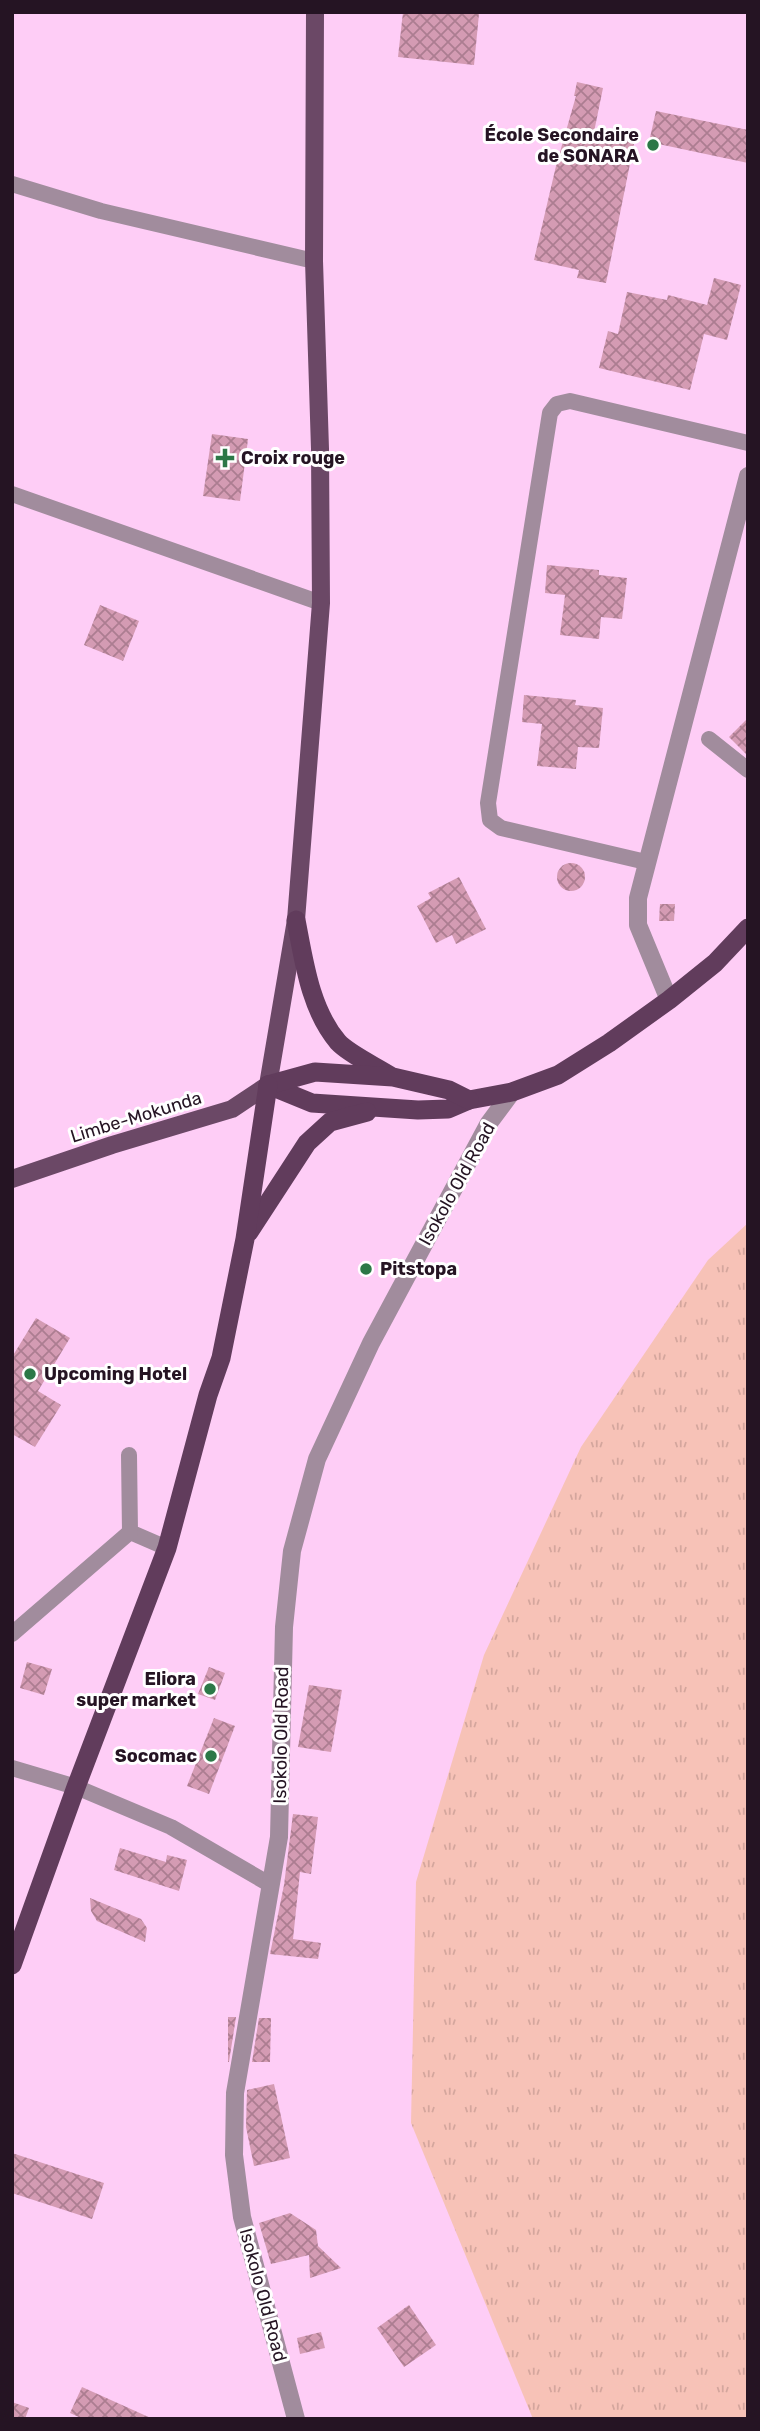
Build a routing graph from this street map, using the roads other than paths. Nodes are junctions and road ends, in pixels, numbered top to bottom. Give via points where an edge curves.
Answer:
1 (315, 12) edge
2 (12, 184) edge
3 (314, 261) junction
4 (748, 443) edge
5 (748, 476) edge
6 (12, 494) edge
7 (321, 603) junction
8 (709, 739) dead end
9 (748, 770) edge
10 (646, 863) junction
11 (296, 920) junction
12 (748, 928) edge
13 (669, 1000) junction
14 (393, 1077) junction
15 (268, 1085) junction
16 (512, 1092) junction
17 (469, 1100) junction
18 (388, 1107) junction
19 (12, 1179) edge
20 (244, 1239) junction
21 (129, 1455) dead end
22 (130, 1532) junction
23 (167, 1548) junction
24 (12, 1634) edge
25 (12, 1768) edge
26 (76, 1787) junction
27 (271, 1885) junction
28 (12, 1965) edge
29 (296, 2419) edge

1 - 3 main road
2 - 3 street via 101,211
3 - 7 main road
4 - 10 street via 570,401 557,404 550,413 488,803 490,820 501,828
5 - 10 street
6 - 7 street
7 - 11 main road
8 - 9 street
10 - 13 street via 638,925
11 - 14 highway via 321,1017 340,1044
11 - 15 main road
12 - 13 highway via 715,963
13 - 16 highway via 558,1075
14 - 15 highway via 315,1072
14 - 17 highway via 449,1090
15 - 18 highway via 312,1103
15 - 19 main road, Limbe-Mokunda via 232,1109
15 - 20 highway
16 - 17 highway
16 - 27 street, Isokolo Old Road via 489,1123 377,1331 317,1459 292,1551 284,1627 279,1837
17 - 18 highway via 448,1110
18 - 20 highway via 330,1122 295,1161
20 - 23 highway via 221,1358
21 - 22 street
22 - 23 street
22 - 24 street
23 - 26 highway
25 - 26 street
26 - 27 street via 171,1826
26 - 28 highway
27 - 29 street, Isokolo Old Road via 235,2093 234,2155 242,2217

